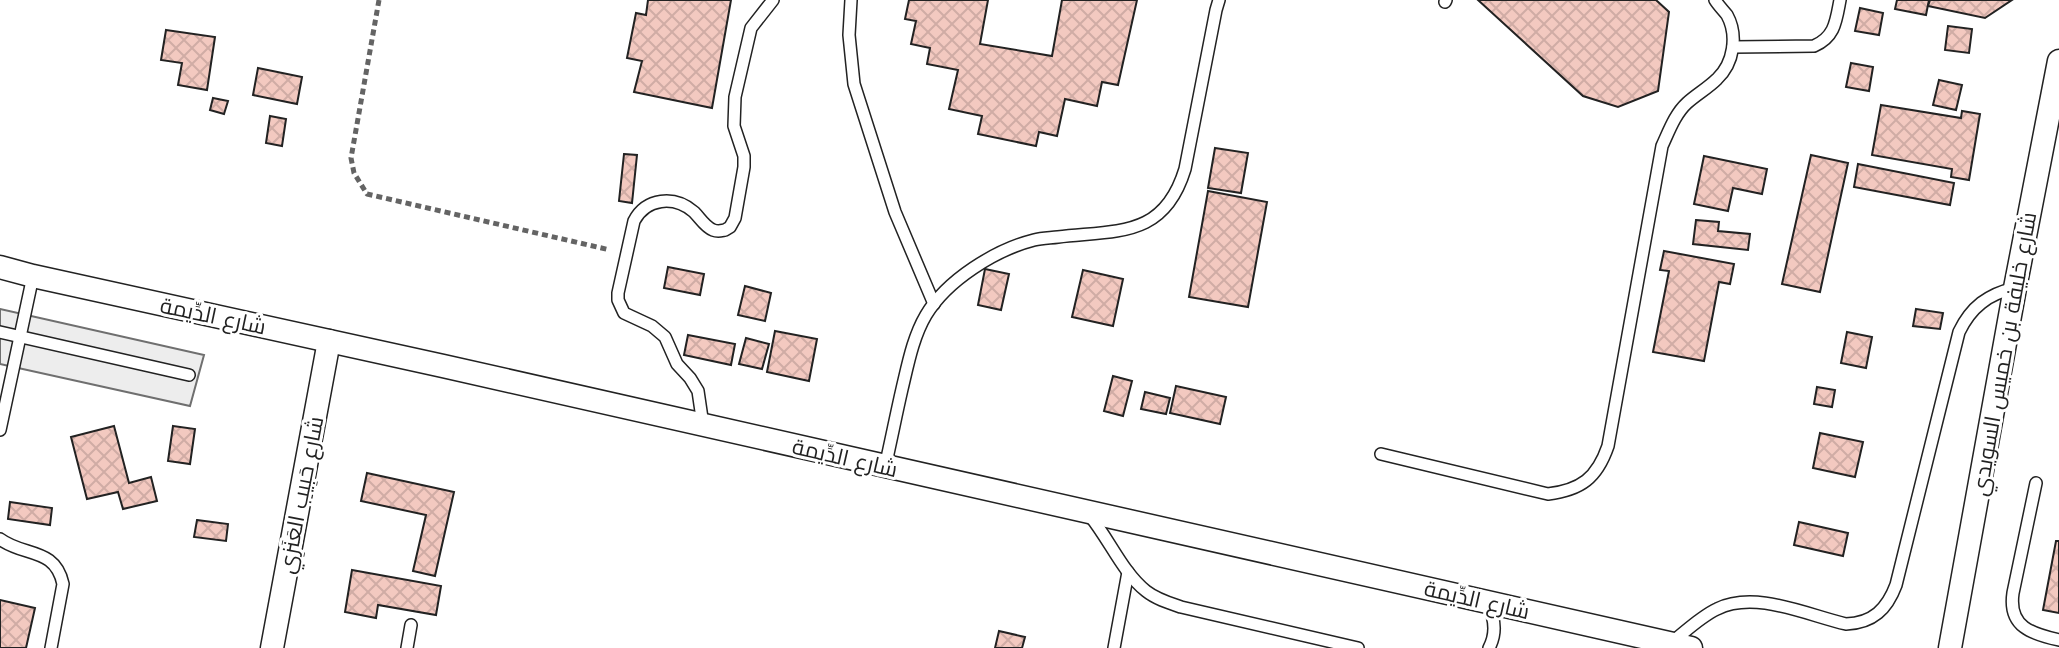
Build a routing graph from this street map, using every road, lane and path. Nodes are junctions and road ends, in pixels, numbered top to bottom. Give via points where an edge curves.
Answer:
1 (379, 0) edge
2 (773, 0) edge
3 (851, 0) edge
4 (1219, 0) edge
5 (1715, 0) edge
6 (1840, 0) edge
7 (1733, 47) junction
8 (2059, 61) edge
9 (626, 254) junction
10 (0, 267) edge
11 (33, 276) junction
12 (2015, 288) junction
13 (934, 304) junction
14 (0, 332) edge
15 (20, 337) junction
16 (329, 341) junction
17 (189, 375) dead end
18 (703, 425) junction
19 (0, 430) edge
20 (1381, 454) dead end
21 (885, 467) junction
22 (2036, 483) dead end
23 (1087, 512) junction
24 (0, 539) edge
25 (1128, 572) junction
26 (1486, 602) junction
27 (411, 625) dead end
28 (2059, 640) edge
29 (1680, 646) edge
30 (51, 648) edge
31 (272, 648) edge
32 (407, 648) edge
33 (1114, 648) edge
34 (1358, 648) edge
35 (1489, 648) edge
36 (1950, 648) edge

1 - 9 path via 351,158 367,194
2 - 9 lane via 751,28 735,97 734,126 744,167 733,223 715,231 680,204 654,203 638,213
3 - 13 lane via 854,84 895,212
4 - 13 lane via 1185,169 1167,207 1131,229 1034,240 998,254 970,269
5 - 7 lane via 1733,30
6 - 7 lane via 1835,28 1814,46
7 - 20 lane via 1720,77 1685,104 1662,146 1608,446 1593,475 1572,489 1548,494
8 - 12 street, شارع خليفة بن خميس السويدي
9 - 18 lane via 620,308 665,337 677,364 695,384
10 - 11 street, شارع الدِّيمة
11 - 15 lane
11 - 16 street, شارع الدِّيمة
12 - 29 lane via 1975,307 1959,332 1896,585 1886,606 1858,623 1846,624 1745,601 1716,609
12 - 36 street, شارع خليفة بن خميس السويدي
13 - 21 lane via 913,343
14 - 15 lane
15 - 17 lane
15 - 19 lane
16 - 18 street, شارع الدِّيمة
16 - 31 street, شارع حَبِيب العَنَزِي
18 - 21 street, شارع الدِّيمة
21 - 23 street, شارع الدِّيمة
22 - 28 lane via 2013,610 2027,630
23 - 25 lane
23 - 26 street, شارع الدِّيمة
24 - 30 lane via 47,558 61,574
25 - 33 lane
25 - 34 lane via 1148,593 1181,607
26 - 29 street, شارع الدِّيمة
26 - 35 lane via 1495,627
27 - 32 lane

